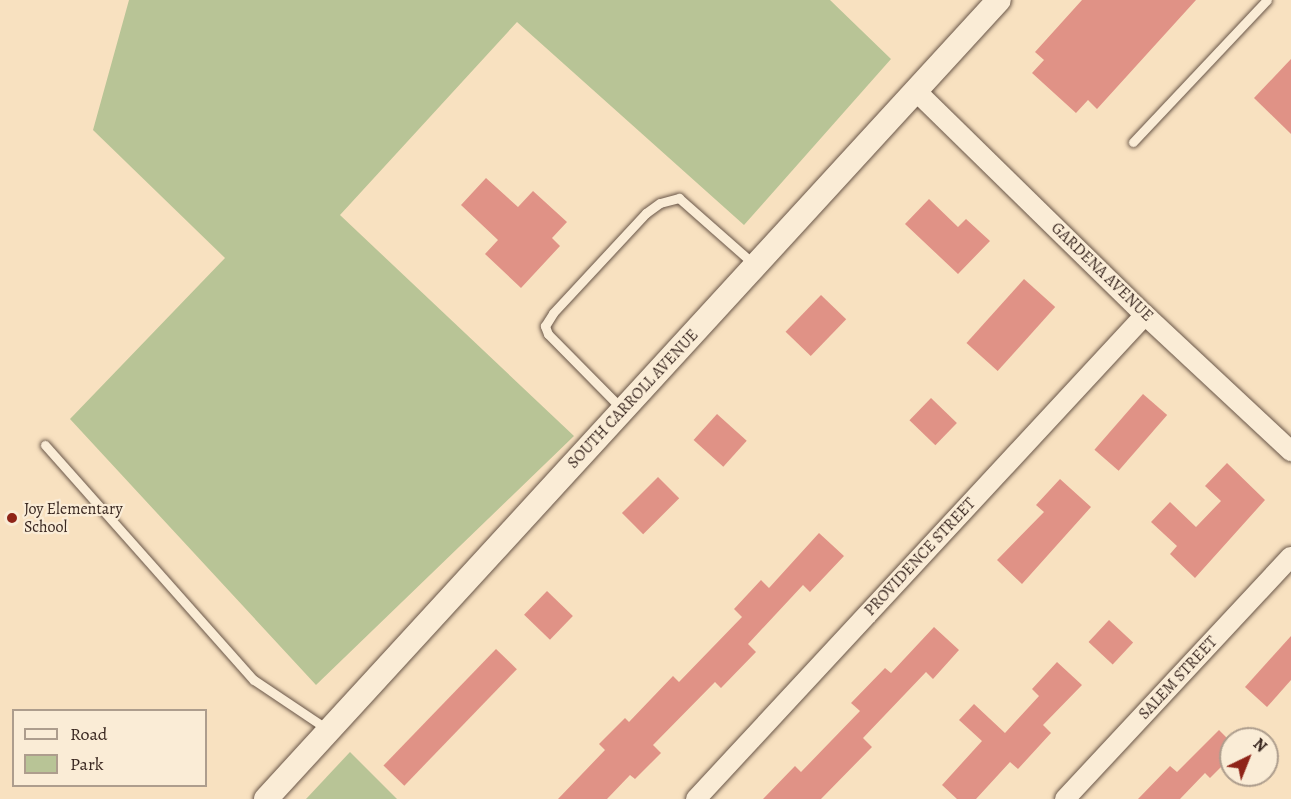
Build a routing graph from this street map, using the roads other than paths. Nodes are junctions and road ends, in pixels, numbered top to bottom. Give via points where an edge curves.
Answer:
1 (999, 0) edge
2 (1267, 0) edge
3 (916, 91) junction
4 (1133, 142) dead end
5 (756, 265) junction
6 (1145, 315) junction
7 (623, 410) junction
8 (45, 446) dead end
9 (1291, 451) edge
10 (1291, 557) edge
11 (329, 730) junction
12 (266, 799) edge
13 (696, 799) edge
14 (1065, 799) edge

1 - 3 street, SOUTH CARROLL AVENUE
2 - 4 lane
3 - 5 street, SOUTH CARROLL AVENUE
3 - 6 street, GARDENA AVENUE
5 - 7 street, SOUTH CARROLL AVENUE
5 - 7 lane via 680,198 660,203 646,213 545,326 548,334
6 - 9 street, GARDENA AVENUE
6 - 13 street, PROVIDENCE STREET
7 - 11 street, SOUTH CARROLL AVENUE
8 - 11 lane via 254,680
10 - 14 street, SALEM STREET
11 - 12 street, SOUTH CARROLL AVENUE

